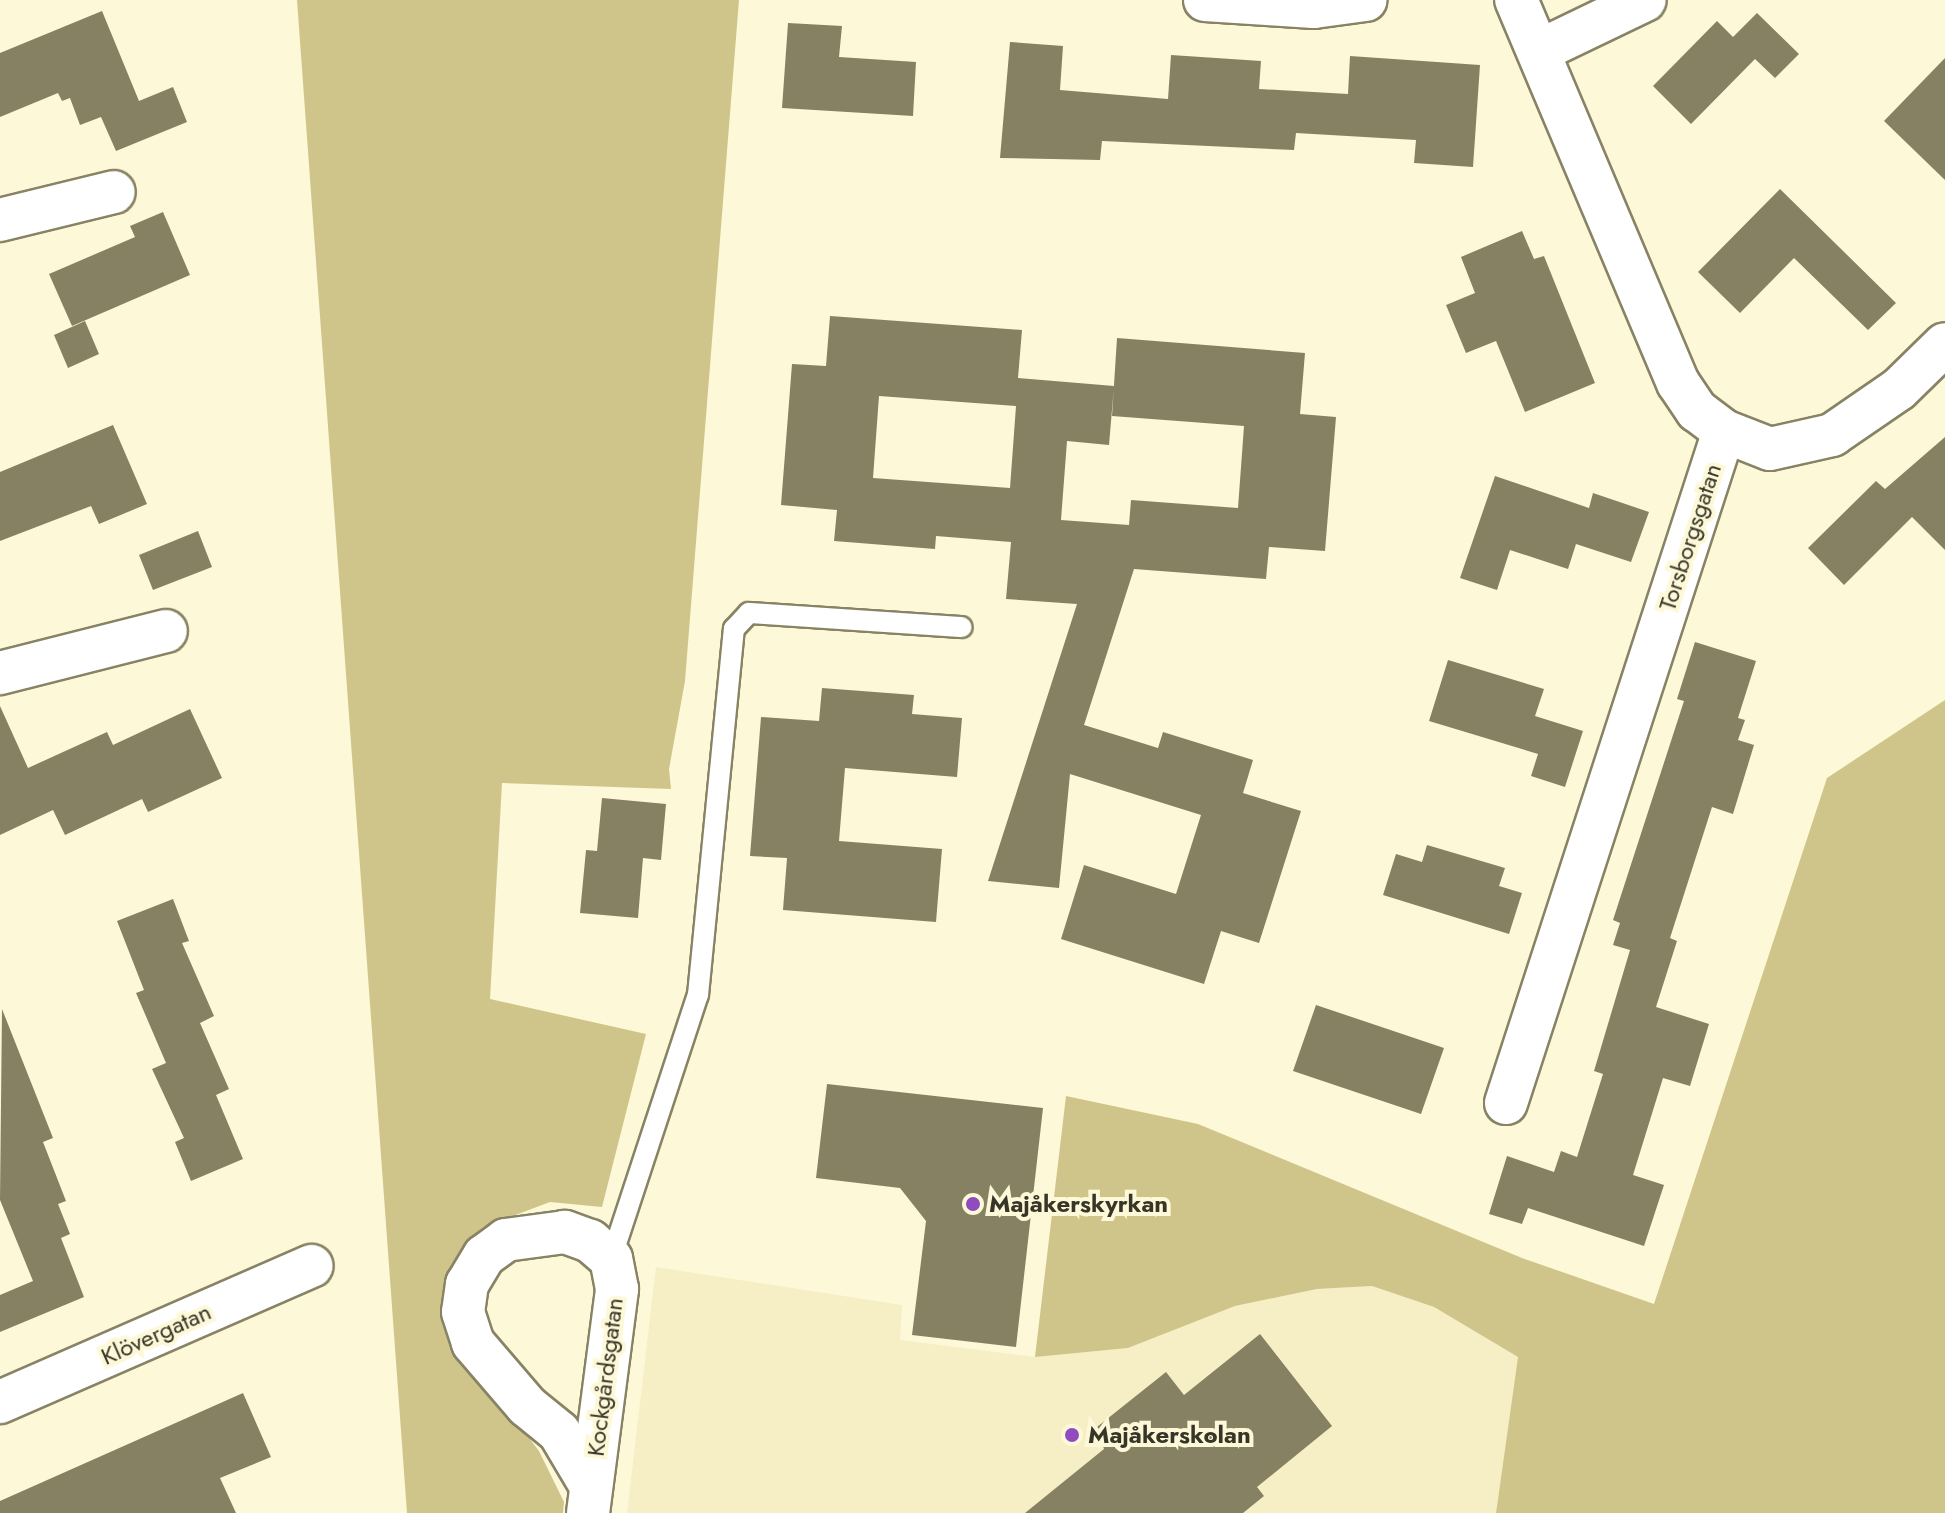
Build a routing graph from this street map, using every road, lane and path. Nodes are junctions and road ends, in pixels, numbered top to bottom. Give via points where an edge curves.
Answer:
1 (1205, 0) edge
2 (1366, 0) edge
3 (1516, 0) edge
4 (1645, 0) edge
5 (1541, 50) junction
6 (114, 192) dead end
7 (0, 220) edge
8 (1945, 344) edge
9 (1724, 431) junction
10 (962, 627) dead end
11 (166, 631) dead end
12 (0, 673) edge
13 (1506, 1103) dead end
14 (611, 1259) junction
15 (312, 1266) dead end
16 (0, 1402) edge
17 (590, 1499) edge

1 - 2 street via 1314,7
3 - 5 street, Torsborgsgatan
4 - 5 street
5 - 9 street, Torsborgsgatan via 1678,383 1697,411
6 - 7 street
8 - 9 street via 1899,389 1832,435 1770,449
9 - 13 street, Torsborgsgatan
10 - 14 lane via 749,613 734,629 698,995
11 - 12 street
14 - 17 street, Kockgårdsgatan via 617,1289
14 - 17 street, Kockgårdsgatan via 590,1241 565,1232 506,1240 484,1256 467,1284 463,1312 473,1343 527,1406 559,1432
15 - 16 street, Klövergatan

